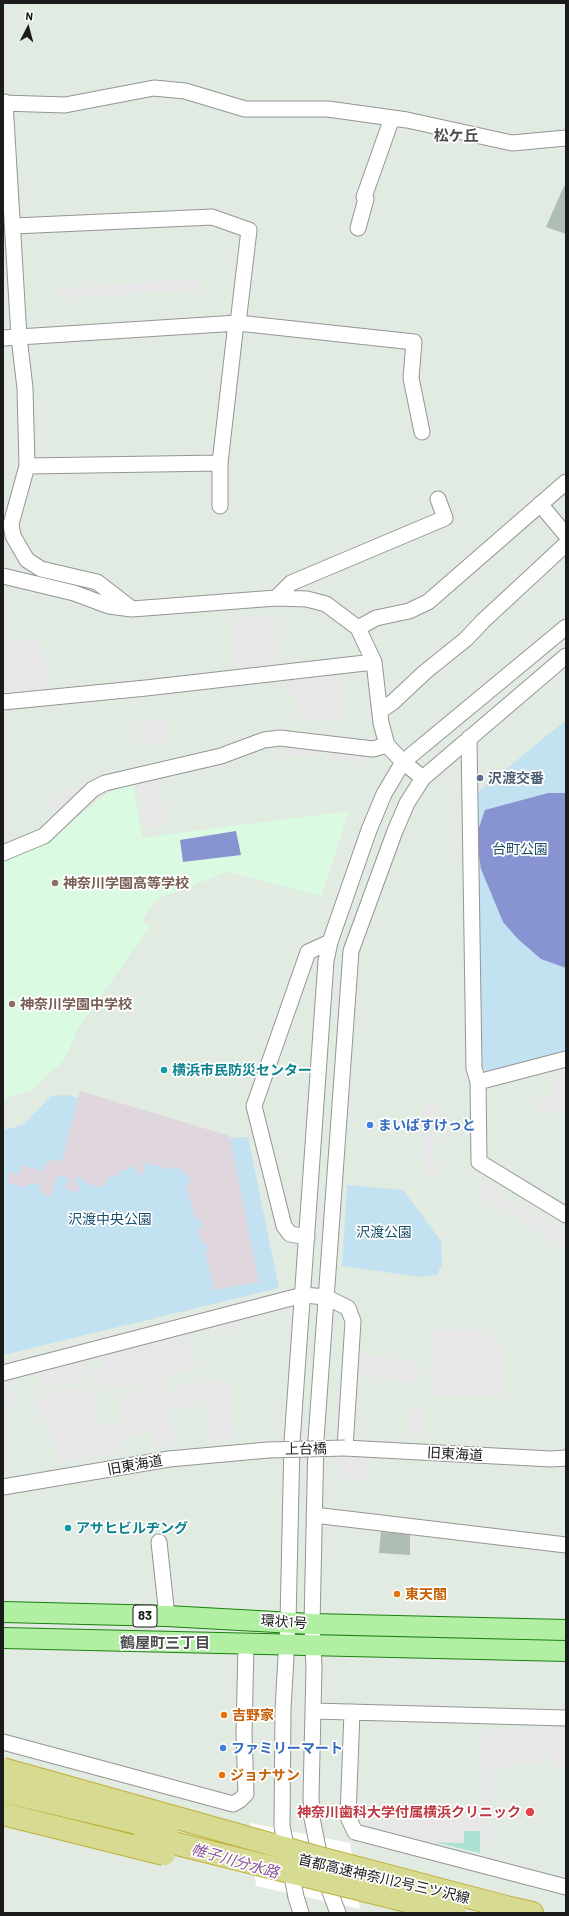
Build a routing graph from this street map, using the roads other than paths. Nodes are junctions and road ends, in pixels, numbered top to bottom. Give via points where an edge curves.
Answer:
1 (4, 103) edge
2 (392, 118) junction
3 (566, 138) edge
4 (14, 226) junction
5 (358, 228) dead end
6 (237, 323) junction
7 (19, 337) junction
8 (3, 338) edge
9 (422, 432) dead end
10 (220, 463) junction
11 (27, 466) junction
12 (566, 482) edge
13 (438, 499) dead end
14 (540, 504) junction
15 (220, 506) dead end
16 (566, 535) edge
17 (566, 544) edge
18 (3, 576) edge
19 (276, 598) junction
20 (132, 609) junction
21 (566, 626) edge
22 (358, 628) junction
23 (566, 656) edge
24 (374, 662) junction
25 (3, 702) edge
26 (380, 710) junction
27 (469, 738) junction
28 (388, 745) junction
29 (403, 762) junction
30 (423, 778) junction
31 (3, 853) edge
32 (330, 942) junction
33 (566, 1059) edge
34 (478, 1082) junction
35 (566, 1215) edge
36 (307, 1236) junction
37 (303, 1295) junction
38 (326, 1297) junction
39 (3, 1373) edge
40 (345, 1448) junction
41 (268, 1450) joint
42 (566, 1458) edge
43 (3, 1487) edge
44 (314, 1515) junction
45 (159, 1542) dead end
46 (566, 1545) edge
47 (3, 1612) edge
48 (167, 1616) junction
49 (288, 1622) junction
50 (312, 1624) junction
51 (566, 1630) edge
52 (3, 1638) edge
53 (246, 1644) junction
54 (286, 1645) junction
55 (313, 1645) junction
56 (566, 1651) edge
57 (313, 1711) junction
58 (352, 1712) junction
59 (566, 1718) edge
60 (3, 1742) edge
61 (3, 1769) edge
62 (3, 1791) edge
63 (3, 1801) edge
64 (3, 1814) edge
65 (566, 1887) edge
66 (510, 1908) junction
67 (337, 1911) edge
68 (301, 1913) edge
69 (402, 1913) edge
70 (455, 1913) edge
71 (532, 1913) edge

1 - 2 street via 65,105 154,88 186,91 245,109 328,109
1 - 4 street
2 - 3 street via 512,143
2 - 5 street via 364,197 366,199
4 - 6 street via 212,217 249,230
4 - 7 street
6 - 7 street
6 - 9 street via 414,342 411,378
6 - 10 street
7 - 8 street
7 - 11 street via 25,388
10 - 11 street
10 - 15 street
11 - 20 street via 11,524 13,536 27,560 41,569 97,582
12 - 14 street
13 - 19 street via 444,518 291,583
14 - 16 street
14 - 22 street via 428,602 409,611 376,618
17 - 26 street via 466,639 393,702
18 - 20 street via 74,593 109,606
19 - 20 street via 229,597
19 - 22 street via 307,599 326,604
21 - 29 street
22 - 24 street
23 - 27 street
24 - 25 street
24 - 26 street
26 - 28 street
27 - 30 street
27 - 34 street via 474,1068
28 - 29 street
28 - 31 street via 373,749 280,738 264,740 221,756 105,783 93,789 44,836
29 - 30 street
29 - 32 street via 384,794 369,830
30 - 38 street via 407,803 395,831 351,950
32 - 36 street via 326,961
32 - 36 street via 308,952 254,1106 284,1226 290,1234
33 - 34 street
34 - 35 street via 479,1162
36 - 37 street
37 - 38 street
37 - 39 street
37 - 49 street via 292,1442
38 - 40 street via 348,1308 353,1321
38 - 44 street via 316,1439
40 - 41 street, 上台橋, bridge
40 - 42 street, 旧東海道
41 - 43 street, 旧東海道 via 169,1459
44 - 46 street
44 - 50 street
45 - 48 street
47 - 48 main road, 環状1号 / 83
48 - 49 main road, 環状1号 / 83
49 - 50 main road, 環状1号 / 83
49 - 54 street
50 - 51 main road, 環状1号 / 83
50 - 55 street
52 - 53 main road, 環状1号 / 83
53 - 54 main road, 環状1号 / 83
53 - 60 street via 246,1794 233,1804
54 - 55 main road, 環状1号 / 83
54 - 68 street, bridge via 282,1826
55 - 56 main road, 環状1号 / 83
55 - 57 street
57 - 58 street
57 - 67 street, bridge via 311,1796 314,1832
58 - 59 street
58 - 65 street via 348,1817 355,1832
61 - 66 highway, bridge via 320,1858
62 - 66 highway, 首都高速神奈川2号三ツ沢線, bridge
63 - 70 highway, 首都高速神奈川2号三ツ沢線, bridge
64 - 69 highway, bridge
66 - 71 highway, 首都高速神奈川2号三ツ沢線

